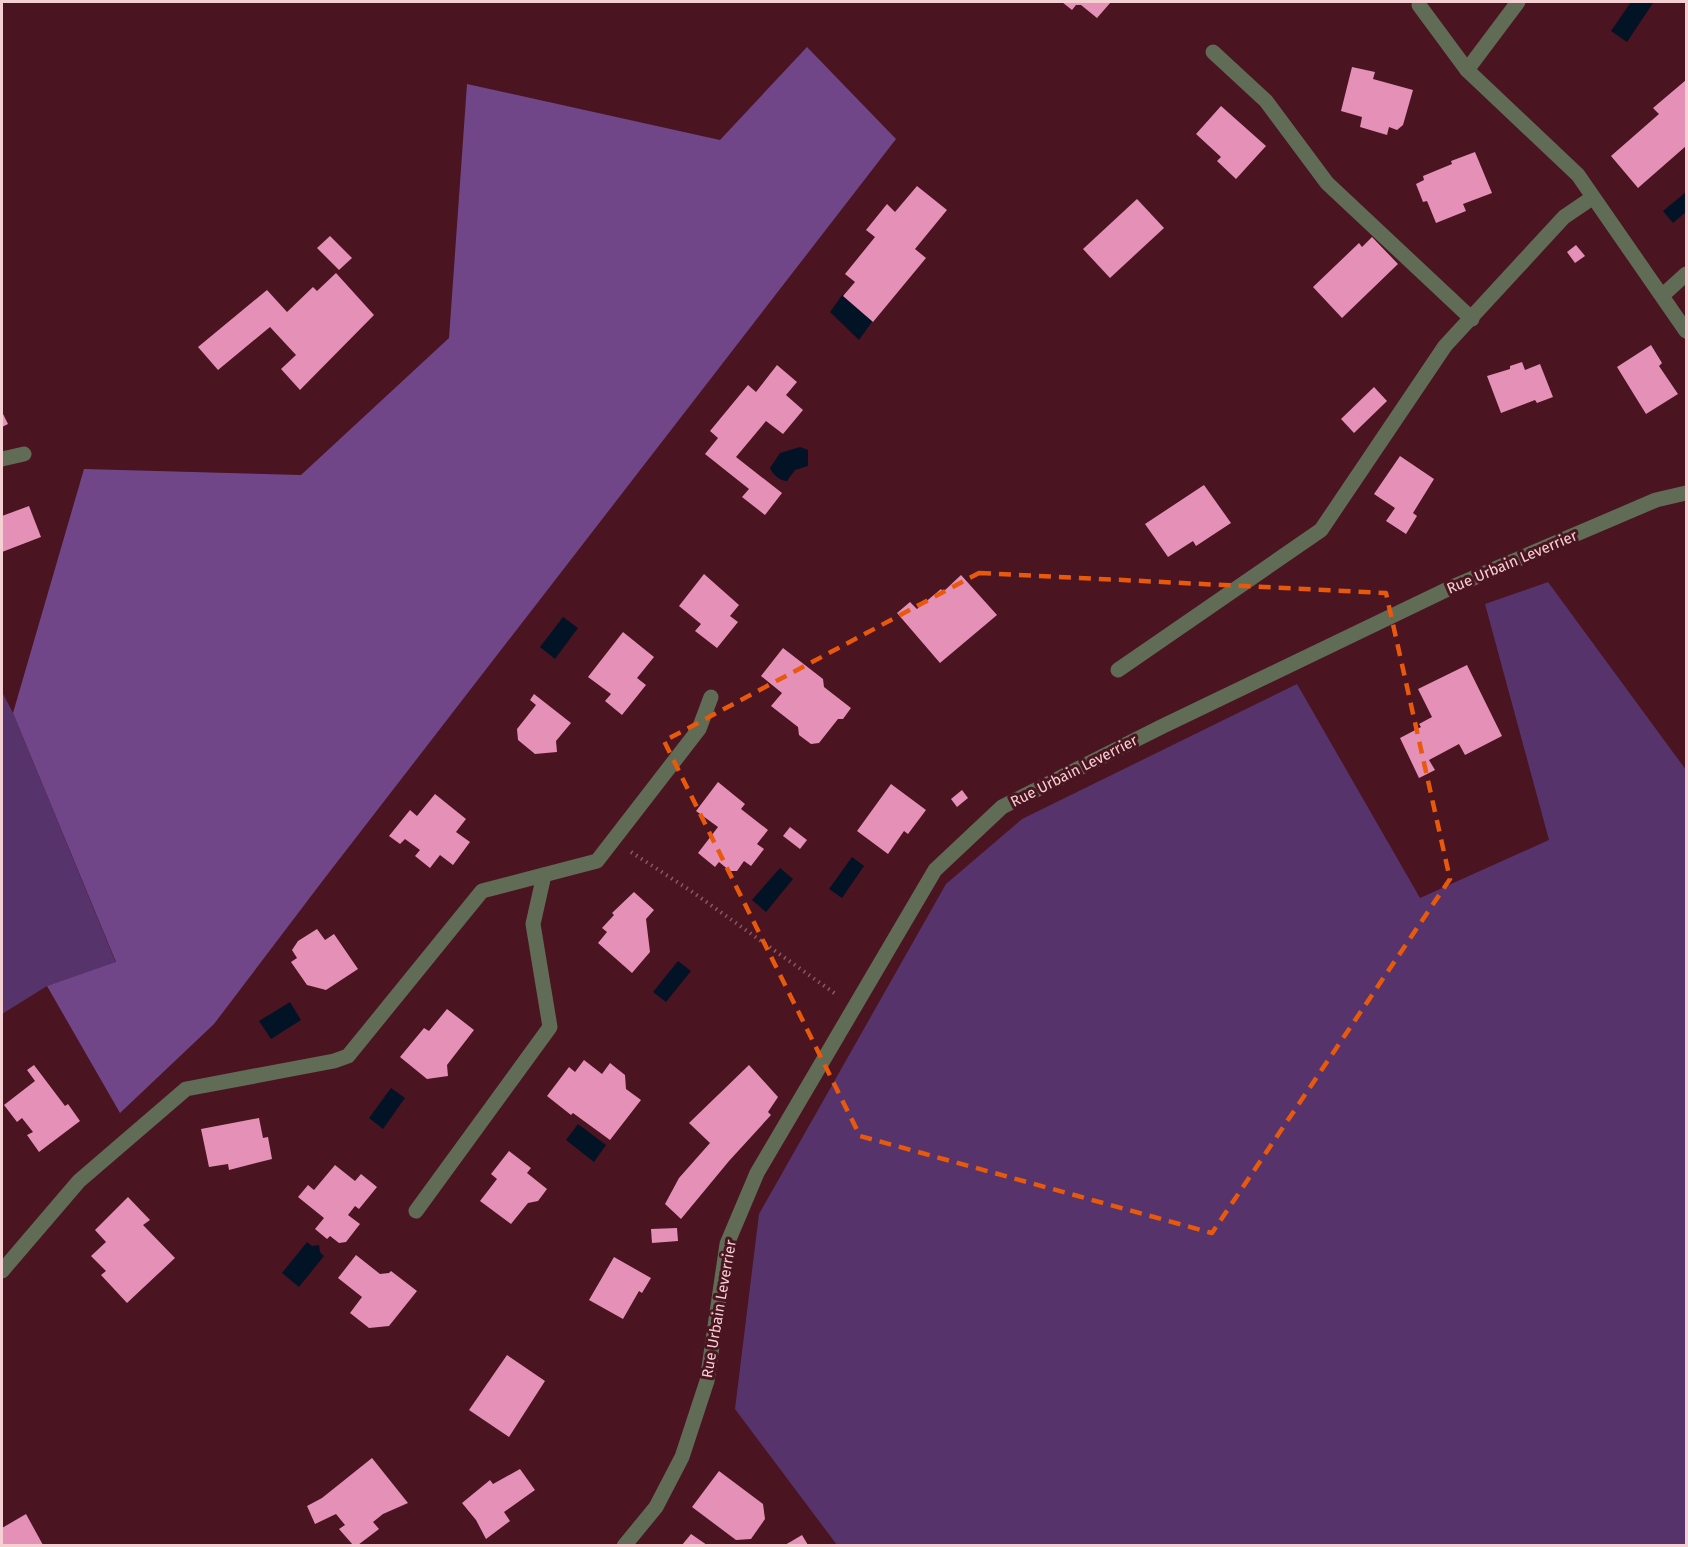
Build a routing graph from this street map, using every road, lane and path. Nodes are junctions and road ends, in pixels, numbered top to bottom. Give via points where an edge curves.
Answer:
1 (1518, 2) edge
2 (1419, 5) dead end
3 (1213, 52) dead end
4 (1467, 70) junction
5 (1592, 198) junction
6 (1686, 274) edge
7 (1663, 295) junction
8 (1472, 319) junction
9 (1686, 331) edge
10 (24, 454) dead end
11 (2, 459) edge
12 (1686, 494) edge
13 (1119, 670) dead end
14 (711, 697) dead end
15 (613, 840) junction
16 (544, 875) junction
17 (854, 1007) junction
18 (416, 1211) dead end
19 (2, 1270) edge
20 (624, 1545) edge

1 - 4 street
2 - 4 street
3 - 8 street via 1266,101 1327,183
4 - 5 street via 1578,175
5 - 7 street
5 - 8 street via 1564,217
6 - 7 street
7 - 9 street
8 - 13 street via 1445,346 1321,530
10 - 11 street
12 - 17 street, Rue Urbain Leverrier via 1656,500 1450,588 1002,807 935,870
14 - 15 street via 699,729
15 - 16 street via 597,861
15 - 17 path
16 - 18 street via 533,924 550,1027
16 - 19 street via 482,891 348,1056 186,1089 79,1181
17 - 20 street, Rue Urbain Leverrier via 757,1173 728,1244 707,1381 682,1457 656,1507

